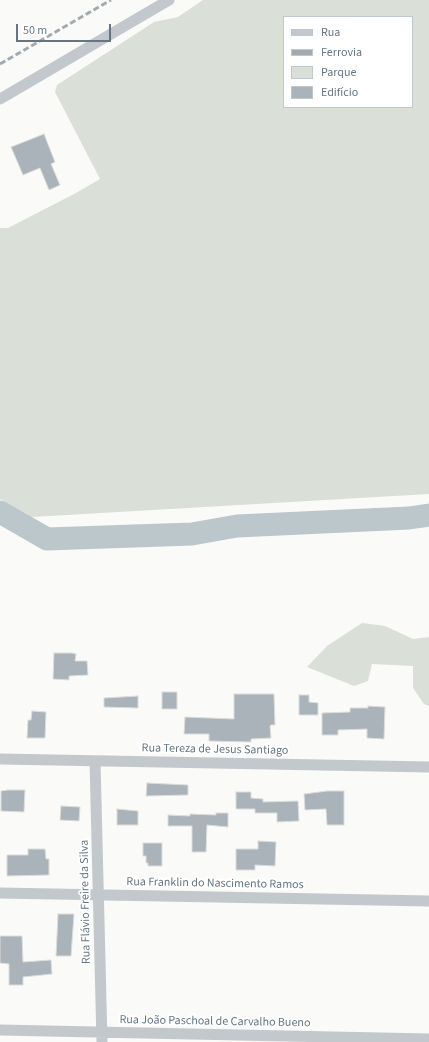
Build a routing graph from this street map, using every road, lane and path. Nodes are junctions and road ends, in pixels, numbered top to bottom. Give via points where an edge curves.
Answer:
1 (169, 0) edge
2 (0, 99) edge
3 (0, 759) edge
4 (95, 761) junction
5 (429, 767) edge
6 (0, 894) edge
7 (98, 895) junction
8 (429, 901) edge
9 (0, 1030) edge
10 (102, 1037) edge
11 (429, 1040) edge

1 - 2 street
3 - 4 street, Rua Tereza de Jesus Santiago
4 - 5 street, Rua Tereza de Jesus Santiago
4 - 7 street, Rua Flávio Freire da Silva
6 - 7 street, Rua Franklin do Nascimento Ramos
7 - 8 street, Rua Franklin do Nascimento Ramos
7 - 10 street, Rua Flávio Freire da Silva
9 - 10 street, Rua João Paschoal de Carvalho Bueno
10 - 11 street, Rua João Paschoal de Carvalho Bueno

